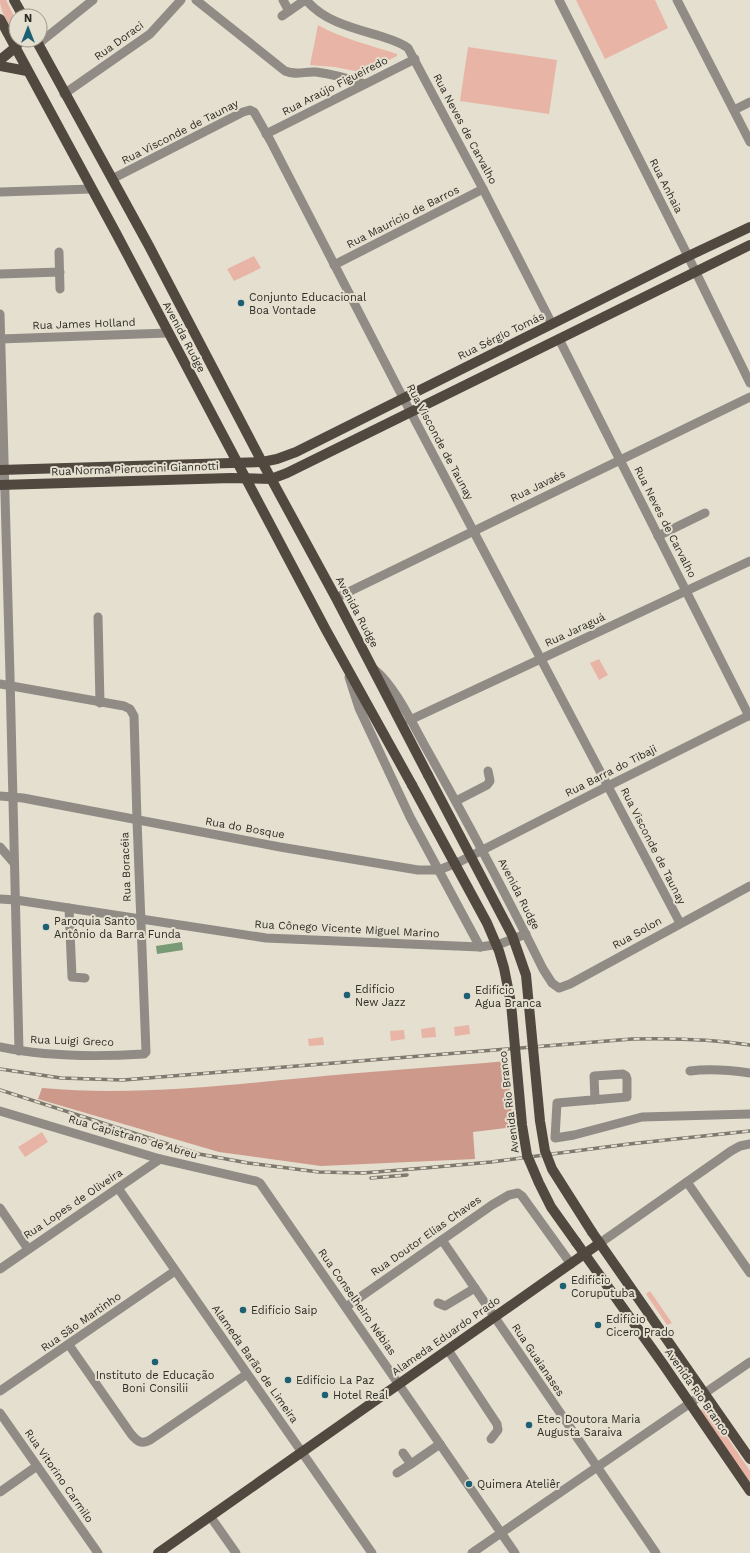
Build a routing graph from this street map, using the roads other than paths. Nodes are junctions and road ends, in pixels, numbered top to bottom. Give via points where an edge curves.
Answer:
1 (94, 0) edge
2 (181, 0) edge
3 (196, 0) edge
4 (283, 0) edge
5 (305, 0) edge
6 (559, 0) edge
7 (678, 0) edge
8 (208, 3) edge
9 (0, 19) edge
10 (8, 30) edge
11 (48, 34) edge
12 (14, 48) edge
13 (19, 48) edge
14 (40, 48) edge
15 (415, 59) junction
16 (0, 60) edge
17 (0, 66) edge
18 (27, 70) junction
19 (365, 84) junction
20 (64, 94) junction
21 (750, 102) edge
22 (734, 110) junction
23 (266, 134) junction
24 (750, 142) edge
25 (112, 179) junction
26 (91, 189) junction
27 (483, 189) junction
28 (0, 192) edge
29 (750, 227) edge
30 (750, 246) edge
31 (59, 252) dead end
32 (688, 256) junction
33 (334, 265) junction
34 (60, 272) junction
35 (695, 272) junction
36 (0, 274) edge
37 (60, 289) dead end
38 (0, 314) edge
39 (552, 324) junction
40 (168, 333) junction
41 (0, 339) edge
42 (560, 339) junction
43 (750, 383) edge
44 (750, 397) edge
45 (403, 398) junction
46 (411, 413) junction
47 (620, 460) junction
48 (262, 462) junction
49 (239, 463) junction
50 (2, 470) edge
51 (247, 478) junction
52 (271, 479) junction
53 (2, 485) edge
54 (705, 513) dead end
55 (473, 530) junction
56 (658, 536) junction
57 (750, 561) edge
58 (686, 591) junction
59 (336, 598) junction
60 (98, 617) dead end
61 (541, 659) junction
62 (346, 666) junction
63 (372, 668) junction
64 (0, 684) edge
65 (11, 686) junction
66 (100, 702) junction
67 (749, 716) edge
68 (410, 720) junction
69 (488, 771) dead end
70 (428, 775) joint
71 (412, 785) joint
72 (608, 786) junction
73 (0, 796) edge
74 (13, 797) junction
75 (456, 801) junction
76 (137, 820) junction
77 (0, 847) edge
78 (482, 850) junction
79 (14, 862) junction
80 (439, 870) junction
81 (750, 886) edge
82 (0, 899) edge
83 (16, 900) junction
84 (69, 908) junction
85 (140, 920) junction
86 (680, 924) junction
87 (526, 934) junction
88 (480, 947) junction
89 (543, 969) joint
90 (85, 978) dead end
91 (0, 1047) edge
92 (19, 1051) junction
93 (144, 1054) joint
94 (690, 1072) dead end
95 (750, 1073) edge
96 (595, 1100) dead end
97 (0, 1111) edge
98 (750, 1114) edge
99 (750, 1144) edge
100 (160, 1159) junction
101 (687, 1182) junction
102 (260, 1183) joint
103 (118, 1188) junction
104 (0, 1208) edge
105 (442, 1240) junction
106 (600, 1243) junction
107 (28, 1249) junction
108 (585, 1253) junction
109 (570, 1264) junction
110 (0, 1269) edge
111 (175, 1271) junction
112 (750, 1273) edge
113 (475, 1288) junction
114 (438, 1303) dead end
115 (346, 1307) junction
116 (495, 1317) junction
117 (69, 1345) junction
118 (448, 1350) junction
119 (750, 1362) edge
120 (247, 1374) junction
121 (399, 1384) junction
122 (0, 1391) edge
123 (705, 1393) junction
124 (690, 1403) junction
125 (0, 1413) edge
126 (491, 1439) dead end
127 (440, 1444) junction
128 (302, 1452) junction
129 (403, 1453) dead end
130 (750, 1459) edge
131 (411, 1464) junction
132 (37, 1466) junction
133 (597, 1466) junction
134 (397, 1474) dead end
135 (750, 1491) edge
136 (0, 1492) edge
137 (210, 1516) junction
138 (501, 1533) junction
139 (98, 1553) edge
140 (158, 1553) edge
141 (236, 1553) edge
142 (372, 1553) edge
143 (472, 1553) edge
144 (515, 1553) edge
145 (656, 1553) edge

1 - 11 street
2 - 20 street, Rua Doraci via 150,34
3 - 8 street
4 - 5 street via 285,13
5 - 15 street, Rua Neves de Carvalho via 336,23 404,45
6 - 32 street, Rua Anhaia
7 - 22 street
8 - 19 street via 285,72 316,72
9 - 10 main road, Avenida Rudge
12 - 16 main road
13 - 18 main road, Avenida Rudge
14 - 20 main road, Avenida Rudge
15 - 19 street, Rua Araújo Figueiredo
15 - 27 street, Rua Neves de Carvalho
17 - 18 main road
18 - 26 main road, Avenida Rudge
19 - 23 street, Rua Araújo Figueiredo
20 - 25 main road, Avenida Rudge
21 - 22 street
22 - 24 street
23 - 25 street, Rua Visconde de Taunay via 254,112 243,112
23 - 33 street, Rua Visconde de Taunay
25 - 48 main road, Avenida Rudge
26 - 28 street
26 - 40 main road, Avenida Rudge
27 - 33 street, Rua Maurício de Barros
27 - 39 street, Rua Neves de Carvalho
29 - 32 main road, Rua Sérgio Tomás
30 - 35 main road
31 - 34 street
32 - 35 street, Rua Anhaia
32 - 39 main road, Rua Sérgio Tomás
33 - 45 street, Rua Visconde de Taunay
34 - 36 street
34 - 37 street
35 - 42 main road
35 - 43 street, Rua Anhaia
38 - 41 street
39 - 45 main road, Rua Sérgio Tomás
40 - 41 street, Rua James Holland
40 - 49 main road, Avenida Rudge
41 - 50 street
42 - 46 main road
42 - 47 street, Rua Neves de Carvalho
44 - 47 street, Rua Javaés
45 - 46 street, Rua Visconde de Taunay
45 - 48 main road, Rua Sérgio Tomás via 296,452
46 - 52 main road
46 - 55 street, Rua Visconde de Taunay
47 - 55 street, Rua Javaés
47 - 56 street, Rua Neves de Carvalho
48 - 49 main road, Rua Norma Pieruccini Giannotti
48 - 52 main road, Avenida Rudge
49 - 50 main road, Rua Norma Pieruccini Giannotti
49 - 51 main road, Avenida Rudge
50 - 53 street
51 - 52 main road, Rua Norma Pieruccini Giannotti
51 - 53 main road, Rua Norma Pieruccini Giannotti
51 - 62 main road, Avenida Rudge
52 - 59 main road, Avenida Rudge
53 - 65 street
54 - 56 street
55 - 59 street, Rua Javaés
55 - 61 street, Rua Visconde de Taunay
56 - 58 street, Rua Neves de Carvalho
57 - 58 street, Rua Jaraguá
58 - 61 street, Rua Jaraguá
58 - 67 street, Rua Neves de Carvalho
59 - 63 main road, Avenida Rudge
60 - 66 street
61 - 68 street, Rua Jaraguá
61 - 72 street, Rua Visconde de Taunay
62 - 71 main road, Avenida Rudge
62 - 80 street, Avenida Rudge via 359,708 410,817
63 - 68 street, Avenida Rudge via 390,687
63 - 70 main road, Avenida Rudge
64 - 65 street
65 - 66 street
65 - 74 street
66 - 76 street, Rua Boracéia via 124,706 132,712 135,723
67 - 72 street, Rua Barra do Tibaji
68 - 75 street, Avenida Rudge
69 - 75 street via 488,785
70 - 106 main road, Avenida Rio Branco, bridge via 512,935 522,959 526,975 545,1151 552,1169
71 - 108 main road, Avenida Rio Branco, bridge via 487,923 499,951 510,1002 527,1155 551,1207
72 - 78 street, Rua Barra do Tibaji
72 - 86 street, Rua Visconde de Taunay
73 - 74 street, Rua do Bosque
74 - 76 street, Rua do Bosque
74 - 79 street
75 - 78 street, Avenida Rudge
76 - 80 street, Rua do Bosque via 411,869
76 - 85 street, Rua Boracéia
77 - 79 street
78 - 80 street, Rua do Bosque
78 - 87 street, Avenida Rudge
79 - 83 street
80 - 88 street, Avenida Rudge
81 - 86 street, Rua Solon
82 - 83 street, Rua Cônego Vicente Miguel Marino
83 - 84 street, Rua Cônego Vicente Miguel Marino
83 - 92 street
84 - 85 street, Rua Cônego Vicente Miguel Marino
84 - 90 street via 72,977
85 - 88 street, Rua Cônego Vicente Miguel Marino via 276,939
85 - 93 street, Rua Boracéia via 146,1052
86 - 89 street, Rua Solon via 559,988
87 - 88 street, Rua Cônego Vicente Miguel Marino via 500,944
87 - 89 street, Avenida Rudge
91 - 92 street, Rua Luigi Greco
92 - 93 street, Rua Luigi Greco via 57,1055
94 - 95 street via 704,1069
96 - 98 street via 557,1103 555,1138 642,1117
97 - 100 street, Rua Capistrano de Abreu
99 - 101 street, Alameda Eduardo Prado via 736,1148
100 - 102 street, Rua Capistrano de Abreu
100 - 103 street, Rua Lopes de Oliveira
101 - 106 street, Alameda Eduardo Prado
101 - 112 street
102 - 115 street, Rua Conselheiro Nébias
103 - 107 street, Rua Lopes de Oliveira
103 - 111 street, Alameda Barão de Limeira
104 - 107 street
105 - 109 street, Rua Doutor Elias Chaves via 505,1197 516,1193 522,1196
105 - 113 street, Rua Guaianases
105 - 115 street, Rua Doutor Elias Chaves
106 - 108 main road, Alameda Eduardo Prado
106 - 123 main road, Avenida Rio Branco
107 - 110 street, Rua Lopes de Oliveira
108 - 109 main road, Alameda Eduardo Prado
108 - 124 main road, Avenida Rio Branco
109 - 116 main road, Alameda Eduardo Prado
111 - 117 street, Rua São Martinho
111 - 120 street, Alameda Barão de Limeira
113 - 114 street via 445,1306
113 - 116 street, Rua Guaianases
115 - 121 street, Rua Conselheiro Nébias
116 - 118 main road, Alameda Eduardo Prado
116 - 133 street, Rua Guaianases
117 - 120 street via 131,1434 143,1443 156,1437
117 - 122 street, Rua São Martinho
118 - 121 main road, Alameda Eduardo Prado
118 - 126 street via 497,1424 498,1430
119 - 123 street
120 - 128 street, Alameda Barão de Limeira
121 - 127 street, Rua Conselheiro Nébias
121 - 128 main road, Alameda Eduardo Prado
123 - 124 street
123 - 130 main road, Avenida Rio Branco
124 - 133 street
124 - 135 main road, Avenida Rio Branco
125 - 132 street, Rua Vitorino Carmilo
127 - 131 street
127 - 138 street, Rua Conselheiro Nébias
128 - 137 main road, Alameda Eduardo Prado
128 - 142 street, Alameda Barão de Limeira
129 - 131 street
131 - 134 street
132 - 136 street
132 - 139 street, Rua Vitorino Carmilo
133 - 138 street
133 - 145 street, Rua Guaianases
137 - 140 main road, Alameda Eduardo Prado
137 - 141 street
138 - 143 street
138 - 144 street, Rua Conselheiro Nébias

